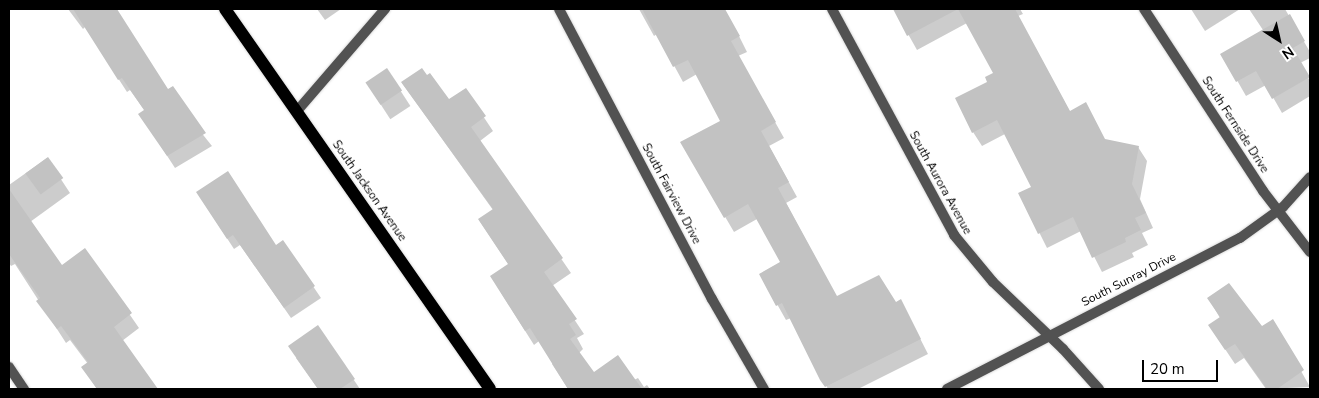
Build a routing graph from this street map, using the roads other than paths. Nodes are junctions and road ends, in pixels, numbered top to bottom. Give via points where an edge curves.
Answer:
1 (225, 9) edge
2 (385, 9) edge
3 (559, 9) edge
4 (832, 9) edge
5 (1144, 9) edge
6 (297, 111) junction
7 (1310, 178) edge
8 (1277, 209) junction
9 (1310, 252) edge
10 (1048, 335) junction
11 (9, 367) edge
12 (24, 389) edge
13 (490, 389) edge
14 (764, 389) edge
15 (947, 389) edge
16 (1099, 389) edge

1 - 6 main road, South Jackson Avenue
2 - 6 street
3 - 14 street, South Fairview Drive via 712,299
4 - 10 street, South Aurora Avenue via 954,235 993,282
5 - 8 street, South Fernside Drive
6 - 13 main road, South Jackson Avenue
7 - 8 street, South Sunray Drive via 1283,207
8 - 9 street, South Fernside Drive
8 - 10 street, South Sunray Drive via 1257,227 1226,246
10 - 15 street, South Sunray Drive
10 - 16 street, South Aurora Avenue
11 - 12 street

